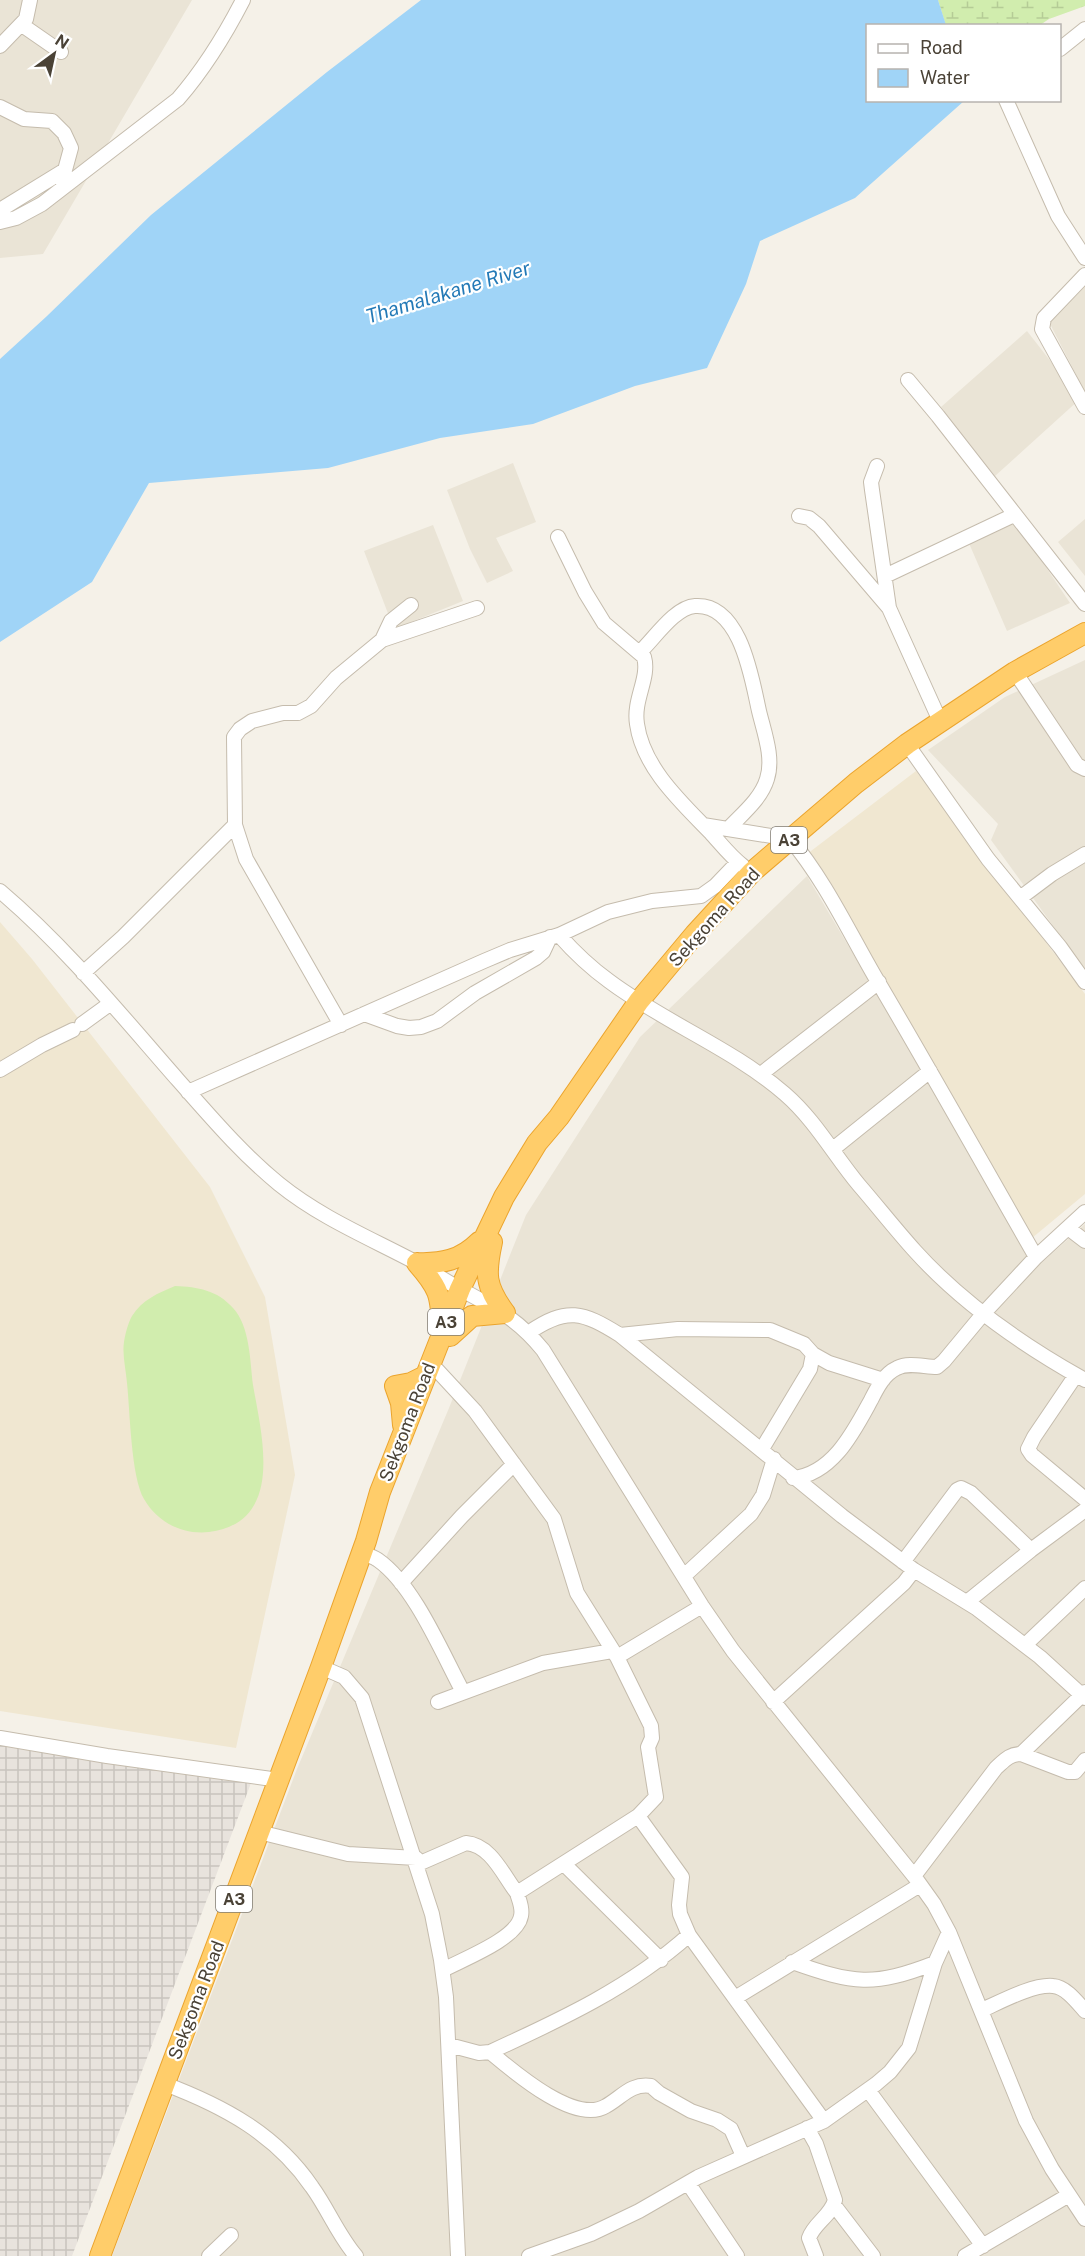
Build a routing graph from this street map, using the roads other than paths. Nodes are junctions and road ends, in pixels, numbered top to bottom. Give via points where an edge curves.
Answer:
1 (30, 0) edge
2 (243, 0) edge
3 (22, 25) junction
4 (1085, 29) edge
5 (0, 46) edge
6 (1061, 47) edge
7 (61, 52) dead end
8 (1007, 102) edge
9 (0, 107) edge
10 (65, 170) junction
11 (63, 186) junction
12 (0, 210) edge
13 (0, 222) edge
14 (1085, 258) edge
15 (1085, 275) edge
16 (908, 380) dead end
17 (1085, 406) edge
18 (878, 466) dead end
19 (1014, 514) junction
20 (799, 516) dead end
21 (558, 537) dead end
22 (885, 576) junction
23 (1085, 604) edge
24 (411, 605) dead end
25 (477, 608) dead end
26 (889, 608) junction
27 (1085, 633) edge
28 (382, 640) junction
29 (640, 652) junction
30 (1015, 672) junction
31 (940, 721) junction
32 (908, 744) junction
33 (1085, 769) edge
34 (235, 825) junction
35 (703, 825) junction
36 (728, 829) junction
37 (790, 839) junction
38 (1085, 854) edge
39 (745, 867) junction
40 (0, 891) edge
41 (1020, 898) junction
42 (554, 936) junction
43 (83, 973) junction
44 (879, 982) junction
45 (1085, 982) edge
46 (639, 1001) junction
47 (111, 1003) junction
48 (364, 1014) junction
49 (341, 1025) junction
50 (0, 1070) edge
51 (930, 1071) junction
52 (761, 1074) junction
53 (188, 1092) junction
54 (833, 1149) junction
55 (1085, 1212) edge
56 (1068, 1228) junction
57 (487, 1240) junction
58 (1085, 1241) edge
59 (1036, 1257) junction
60 (417, 1263) junction
61 (465, 1291) junction
62 (505, 1313) junction
63 (983, 1314) junction
64 (528, 1333) junction
65 (446, 1334) junction
66 (620, 1335) junction
67 (813, 1354) junction
68 (431, 1373) junction
69 (1080, 1378) edge
70 (883, 1380) junction
71 (762, 1449) junction
72 (774, 1460) junction
73 (514, 1464) junction
74 (793, 1478) junction
75 (1085, 1499) edge
76 (1085, 1510) edge
77 (364, 1547) junction
78 (1031, 1550) junction
79 (909, 1566) junction
80 (684, 1576) junction
81 (401, 1583) junction
82 (1085, 1588) edge
83 (967, 1602) junction
84 (702, 1606) junction
85 (1025, 1645) junction
86 (615, 1654) junction
87 (321, 1667) junction
88 (463, 1692) junction
89 (1084, 1695) edge
90 (438, 1702) dead end
91 (773, 1702) junction
92 (0, 1738) edge
93 (1020, 1754) junction
94 (1085, 1761) edge
95 (279, 1780) junction
96 (638, 1816) junction
97 (259, 1832) junction
98 (417, 1861) junction
99 (564, 1864) junction
100 (917, 1880) junction
101 (517, 1893) junction
102 (949, 1932) junction
103 (690, 1935) junction
104 (661, 1960) junction
105 (792, 1962) junction
106 (935, 1963) junction
107 (442, 1970) junction
108 (735, 1998) junction
109 (982, 2010) junction
110 (1085, 2011) edge
111 (448, 2045) junction
112 (490, 2052) junction
113 (165, 2084) junction
114 (868, 2090) junction
115 (824, 2121) junction
116 (807, 2128) junction
117 (743, 2156) junction
118 (688, 2183) junction
119 (1069, 2195) junction
120 (834, 2205) junction
121 (1085, 2219) edge
122 (231, 2235) dead end
123 (983, 2246) junction
124 (100, 2256) edge
125 (209, 2256) edge
126 (356, 2256) edge
127 (459, 2256) edge
128 (529, 2256) edge
129 (737, 2256) edge
130 (816, 2256) edge
131 (873, 2256) edge
132 (965, 2256) edge

1 - 3 street
2 - 11 street via 196,78 178,99
3 - 5 street
3 - 7 street
4 - 6 street
8 - 14 street via 1058,216
9 - 10 street via 24,119 49,119 56,123 71,148
10 - 11 street
10 - 12 street
11 - 13 street via 30,212
15 - 17 street via 1042,324
16 - 19 street
18 - 22 street via 872,490
19 - 22 street
19 - 23 street
20 - 26 street via 819,526
21 - 29 street via 604,623
22 - 26 street
24 - 28 street via 392,621
25 - 28 street
26 - 31 street
27 - 30 highway, Sekgoma Road / A3
28 - 34 street via 336,678 311,706 298,713 252,720 240,729 232,744
29 - 35 street via 646,669 636,703 642,745 652,765
29 - 36 street via 671,619 694,605 714,611 738,636 747,656 769,766 762,790
30 - 31 highway, Sekgoma Road / A3
30 - 33 street via 1077,765
31 - 32 highway, Sekgoma Road / A3
32 - 37 highway, Sekgoma Road / A3
32 - 41 street
34 - 43 street
34 - 49 street via 246,859
35 - 36 street
35 - 39 street
36 - 37 street
37 - 39 highway, Sekgoma Road / A3
37 - 44 street
38 - 41 street
39 - 42 street via 701,896 627,906
39 - 46 highway, Sekgoma Road / A3
40 - 43 street
41 - 45 street
42 - 46 street
42 - 48 street via 484,961
42 - 48 street via 536,958 483,988 437,1021 409,1028
43 - 47 street
44 - 51 street
44 - 52 street
46 - 52 street
46 - 57 highway, Sekgoma Road / A3 via 537,1143 504,1197
47 - 50 street via 78,1027
47 - 53 street
48 - 49 street
49 - 53 street
51 - 54 street
51 - 59 street
52 - 54 street via 791,1099
53 - 60 street via 221,1129 304,1203
54 - 63 street via 915,1252
55 - 56 street
56 - 58 street
56 - 59 street
57 - 60 highway via 451,1261
57 - 61 highway, Sekgoma Road / A3
57 - 62 highway via 486,1274 494,1298
59 - 63 street
60 - 61 street
60 - 65 highway via 439,1293
61 - 62 street
61 - 65 highway, Sekgoma Road / A3
62 - 64 street
62 - 65 highway via 472,1316
63 - 69 street
63 - 70 street via 937,1367 907,1365 890,1372
64 - 66 street via 561,1316 580,1314
64 - 80 street via 543,1350
65 - 68 highway, Sekgoma Road / A3
66 - 67 street via 678,1329 770,1330 804,1344
66 - 71 street
67 - 70 street
67 - 71 street via 810,1369
68 - 73 street via 452,1384
68 - 77 highway, Sekgoma Road / A3 via 389,1494
68 - 77 highway, Sekgoma Road / A3 via 403,1431
69 - 75 street via 1028,1449
70 - 74 street via 841,1449 811,1473
71 - 72 street
72 - 74 street
72 - 80 street via 763,1495 751,1514
73 - 81 street
73 - 86 street via 555,1519 577,1593
74 - 79 street
76 - 78 street
77 - 81 street
77 - 87 highway, Sekgoma Road / A3
78 - 79 street via 961,1488
78 - 83 street
79 - 83 street
79 - 91 street via 904,1583
80 - 84 street
81 - 88 street
82 - 85 street
83 - 85 street
84 - 86 street
84 - 91 street
85 - 89 street
86 - 88 street via 543,1663
86 - 96 street via 652,1732 648,1748 656,1797
87 - 95 highway, Sekgoma Road / A3
87 - 98 street via 344,1677 362,1698
88 - 90 street
89 - 93 street
91 - 100 street
92 - 95 street
93 - 94 street via 1068,1772 1075,1772
93 - 100 street via 1013,1754 996,1768
95 - 97 highway, Sekgoma Road / A3
96 - 99 street
96 - 103 street via 682,1877 680,1914
97 - 98 street via 348,1854
97 - 113 highway, Sekgoma Road / A3
98 - 101 street via 473,1843 487,1852
98 - 107 street
99 - 101 street
99 - 104 street
100 - 102 street
100 - 105 street
101 - 107 street via 522,1915 508,1935
102 - 106 street
102 - 109 street
103 - 104 street
103 - 108 street
104 - 112 street via 582,2009
105 - 106 street via 849,1980 869,1981 892,1978
105 - 108 street
106 - 114 street via 909,2048 890,2072
107 - 111 street
108 - 115 street
109 - 110 street via 1013,1996 1053,1986 1065,1991
109 - 119 street via 1026,2121
111 - 112 street
111 - 127 street
112 - 117 street via 529,2083 585,2111 604,2108 634,2087 651,2086 731,2129
113 - 124 highway, Sekgoma Road / A3
113 - 126 street via 231,2112 273,2142 312,2187
114 - 115 street
114 - 123 street
115 - 116 street
116 - 117 street
116 - 120 street via 834,2192
117 - 118 street
118 - 128 street via 591,2234
118 - 129 street
119 - 121 street
119 - 123 street
120 - 130 street via 811,2232 809,2238
120 - 131 street
122 - 125 street
123 - 132 street

